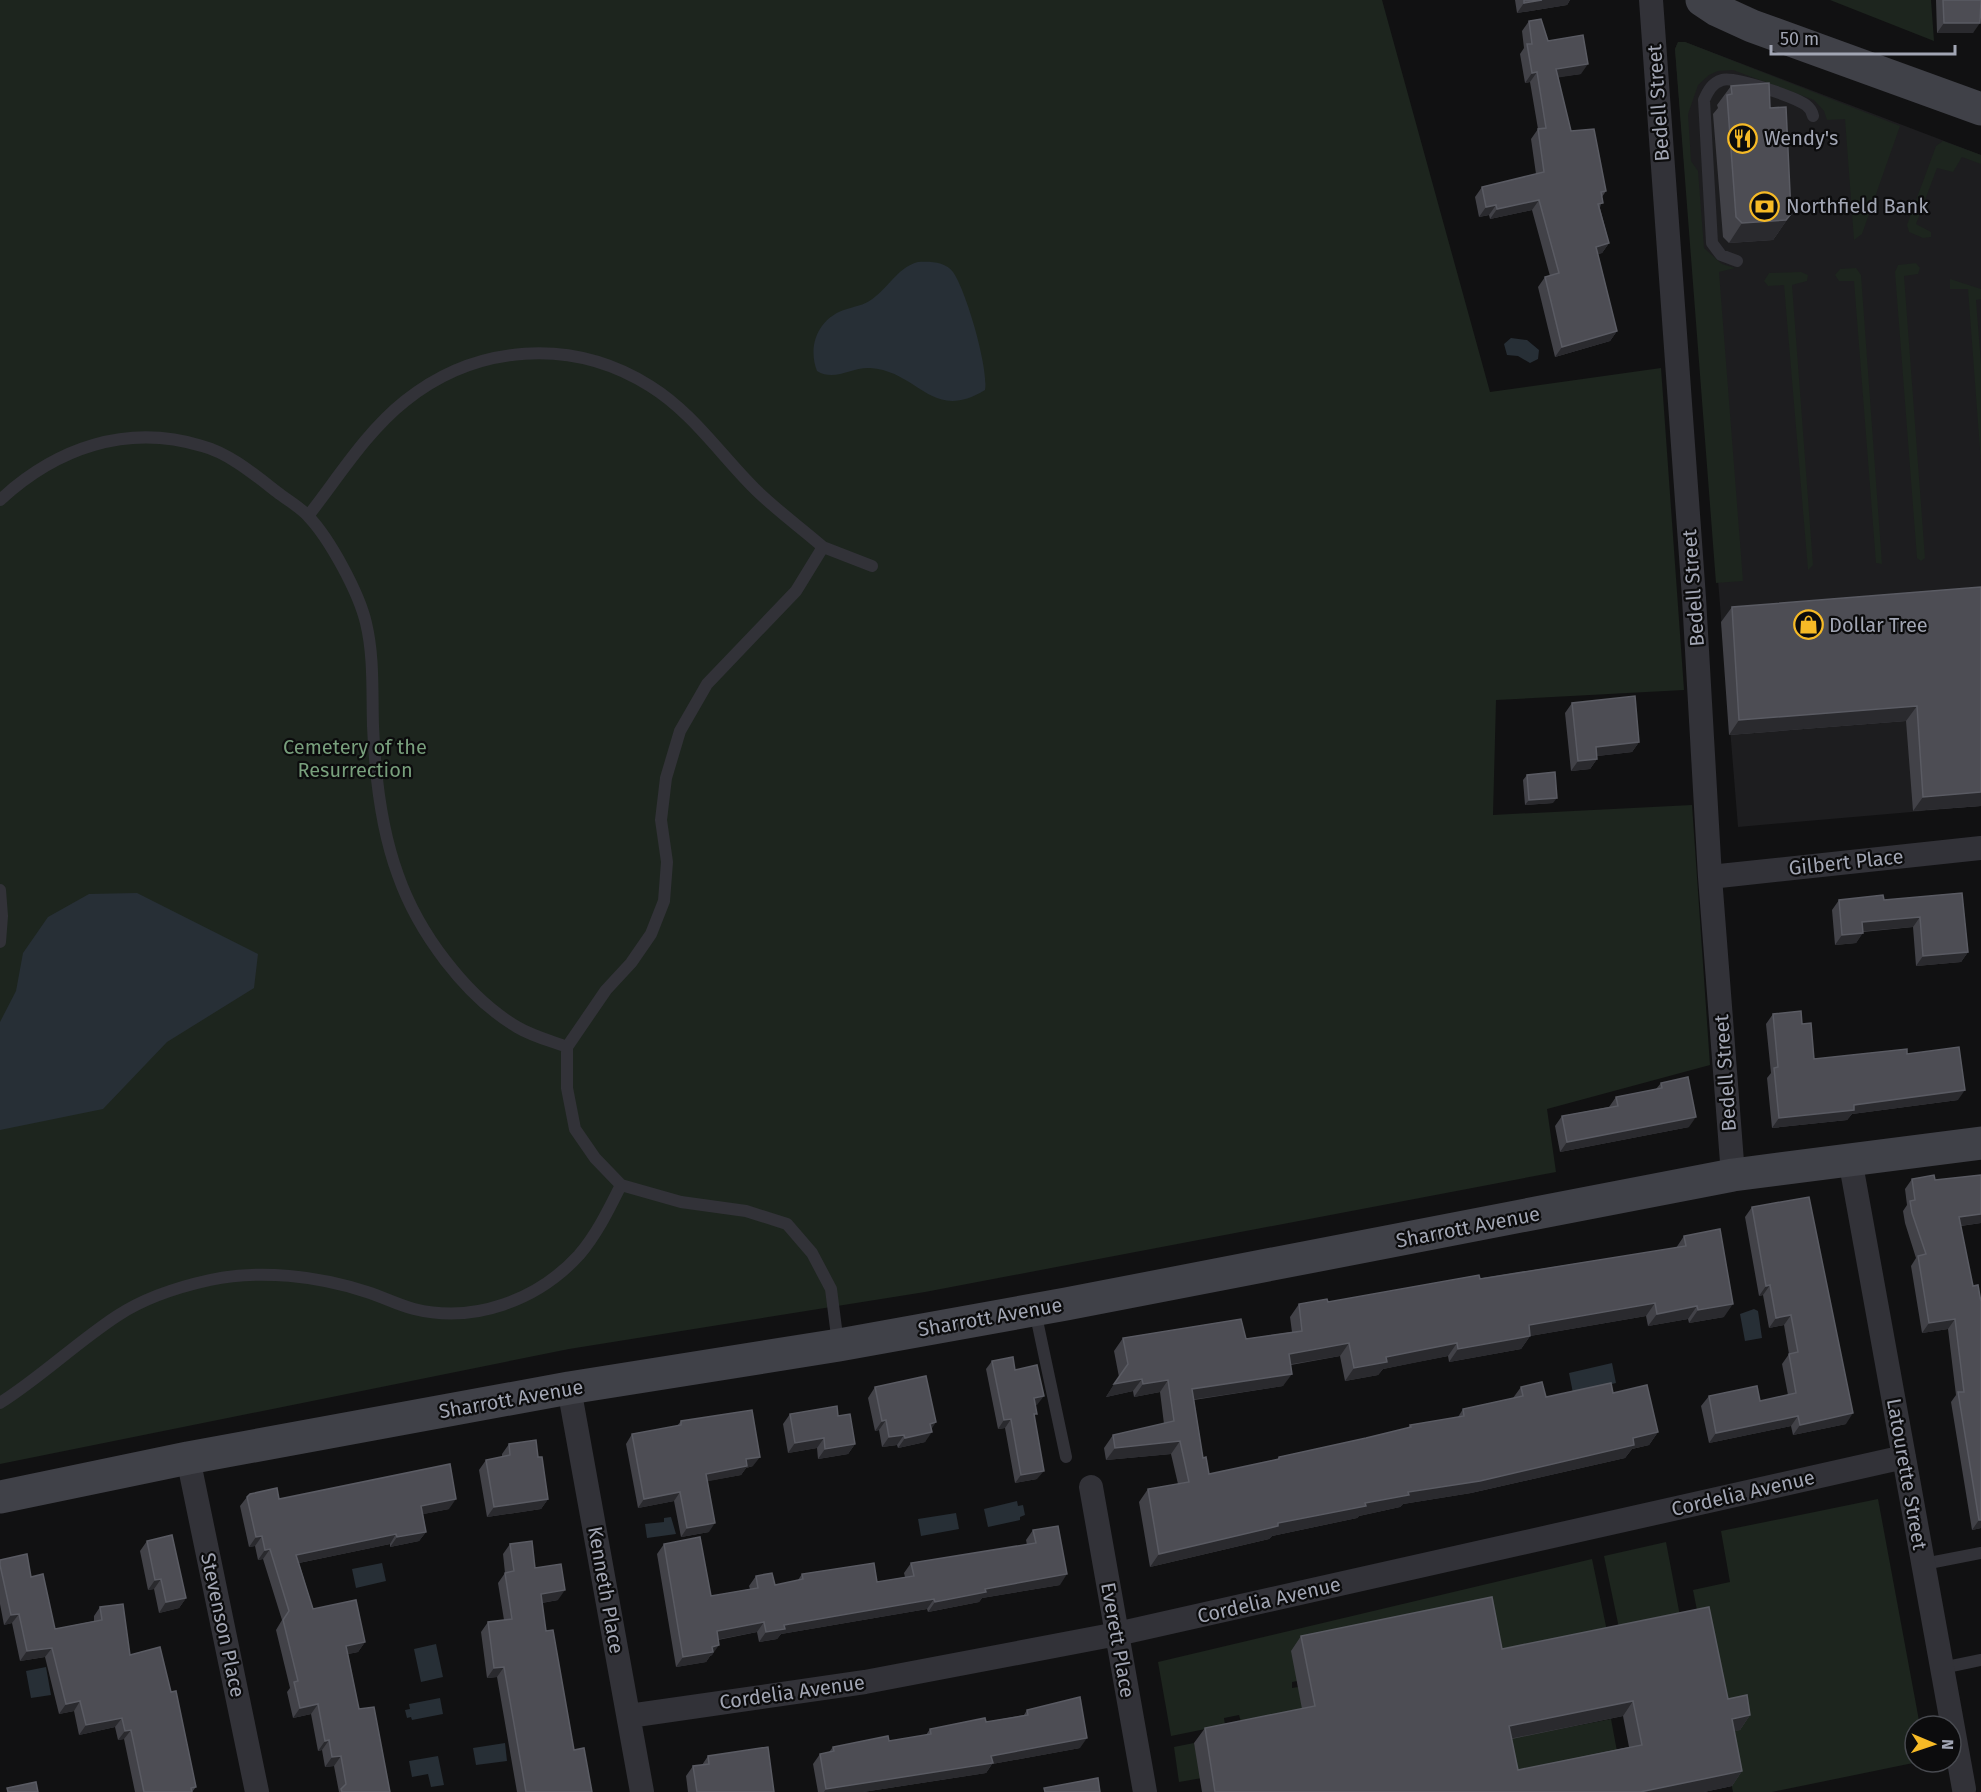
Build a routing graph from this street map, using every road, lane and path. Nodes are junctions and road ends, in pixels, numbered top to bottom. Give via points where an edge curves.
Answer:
1 (1651, 0) edge
2 (1702, 0) edge
3 (1981, 109) edge
4 (1813, 116) dead end
5 (1737, 261) dead end
6 (0, 500) edge
7 (308, 516) junction
8 (823, 547) junction
9 (872, 566) dead end
10 (1981, 848) edge
11 (1710, 877) junction
12 (0, 890) edge
13 (0, 942) edge
14 (567, 1047) junction
15 (1981, 1143) edge
16 (1850, 1159) junction
17 (1733, 1175) junction
18 (621, 1185) junction
19 (1035, 1310) junction
20 (839, 1346) junction
21 (569, 1388) junction
22 (0, 1403) edge
23 (1904, 1456) junction
24 (1066, 1457) dead end
25 (188, 1458) junction
26 (1091, 1487) dead end
27 (0, 1497) edge
28 (1981, 1553) edge
29 (1924, 1564) junction
30 (1117, 1634) junction
31 (1981, 1660) edge
32 (1942, 1668) junction
33 (629, 1716) junction
34 (1964, 1789) edge
35 (257, 1792) edge
36 (642, 1792) edge
37 (1145, 1792) edge

1 - 11 street, Bedell Street
2 - 3 street via 1752,26
4 - 5 lane via 1810,108 1799,101 1736,80 1722,80 1709,88 1704,100 1712,243 1721,255
6 - 7 lane via 56,458 105,442 157,437 204,446 249,471
7 - 8 lane via 375,432 404,402 443,375 484,360 530,353 581,356 613,366 651,386 685,413 754,488
7 - 14 lane via 347,576 366,623 380,806 398,876 431,942 477,997 518,1028
8 - 9 lane
8 - 14 lane via 796,591 707,684 680,731 666,778 661,820 667,862 664,901 651,934
10 - 11 street, Gilbert Place
11 - 17 street, Bedell Street
12 - 13 lane
14 - 18 lane via 567,1088 575,1129
15 - 16 street, Sharrott Avenue
16 - 17 street, Sharrott Avenue
16 - 23 street, Latourette Street
17 - 19 street, Sharrott Avenue
18 - 20 lane via 681,1202 747,1211 787,1224 812,1253 831,1289
18 - 22 lane via 604,1219 579,1254 556,1276 519,1300 480,1311 445,1313 415,1310 348,1287 295,1277 252,1275 211,1280 161,1294 118,1315
19 - 20 street, Sharrott Avenue
19 - 24 lane
20 - 21 street, Sharrott Avenue
21 - 25 street, Sharrott Avenue
21 - 33 street, Kenneth Place
23 - 29 street, Latourette Street
23 - 30 street, Cordelia Avenue
25 - 27 street, Sharrott Avenue
25 - 35 street, Stevenson Place
26 - 30 street, Everett Place
28 - 29 lane
29 - 32 street, Latourette Street
30 - 33 street, Cordelia Avenue via 865,1682
30 - 37 street, Everett Place
31 - 32 lane
32 - 34 street, Latourette Street
33 - 36 street, Kenneth Place

